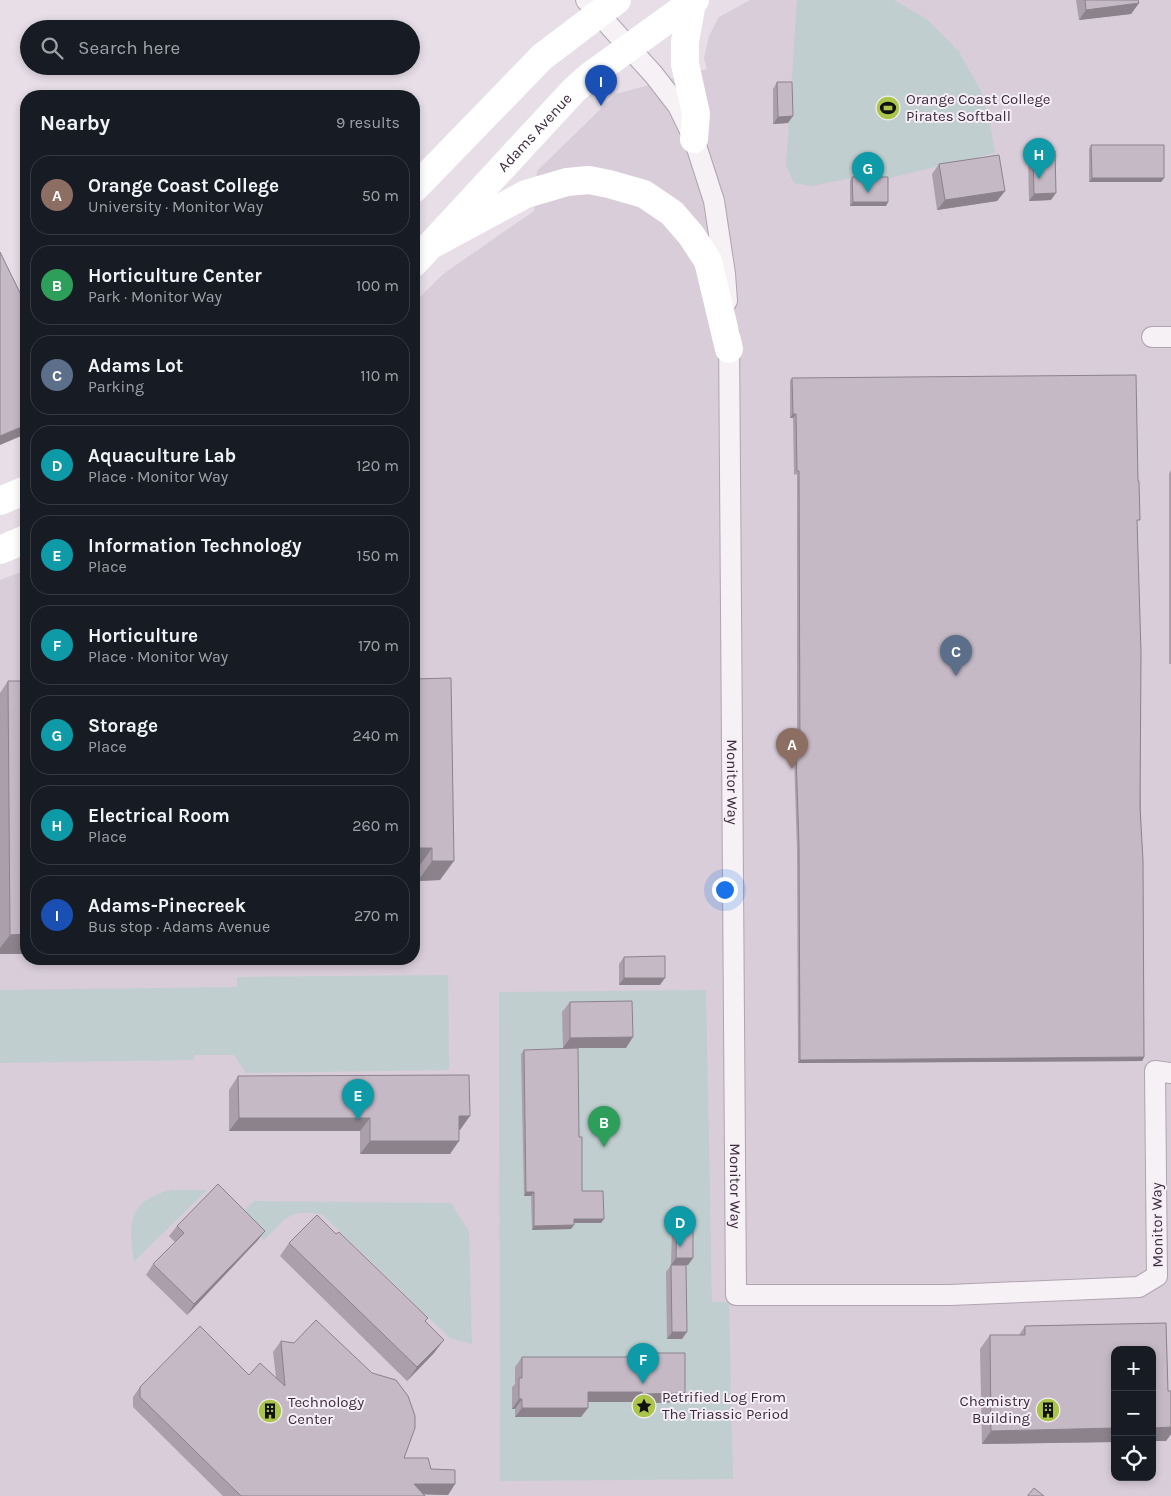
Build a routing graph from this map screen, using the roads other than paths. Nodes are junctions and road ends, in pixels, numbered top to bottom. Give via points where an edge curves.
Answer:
1 (693, 1) edge
2 (600, 5) edge
3 (628, 47) junction
4 (694, 139) junction
5 (420, 183) edge
6 (433, 244) junction
7 (420, 258) edge
8 (729, 349) junction
9 (20, 493) edge
10 (0, 501) edge
11 (20, 542) edge
12 (0, 550) edge
13 (1171, 1073) edge

1 - 3 main road, Adams Avenue
1 - 4 main road via 685,42 685,64 696,114
2 - 3 street
2 - 5 main road via 542,57
3 - 4 street via 678,106
3 - 6 main road, Adams Avenue via 574,90
4 - 8 street via 714,202 725,274
6 - 7 main road, Adams Avenue
6 - 8 main road via 526,194 567,182 589,180 644,194 672,214 708,261
8 - 13 street, Monitor Way via 736,1295 950,1295 1139,1287 1157,1276 1155,1072
9 - 10 main road
11 - 12 main road

